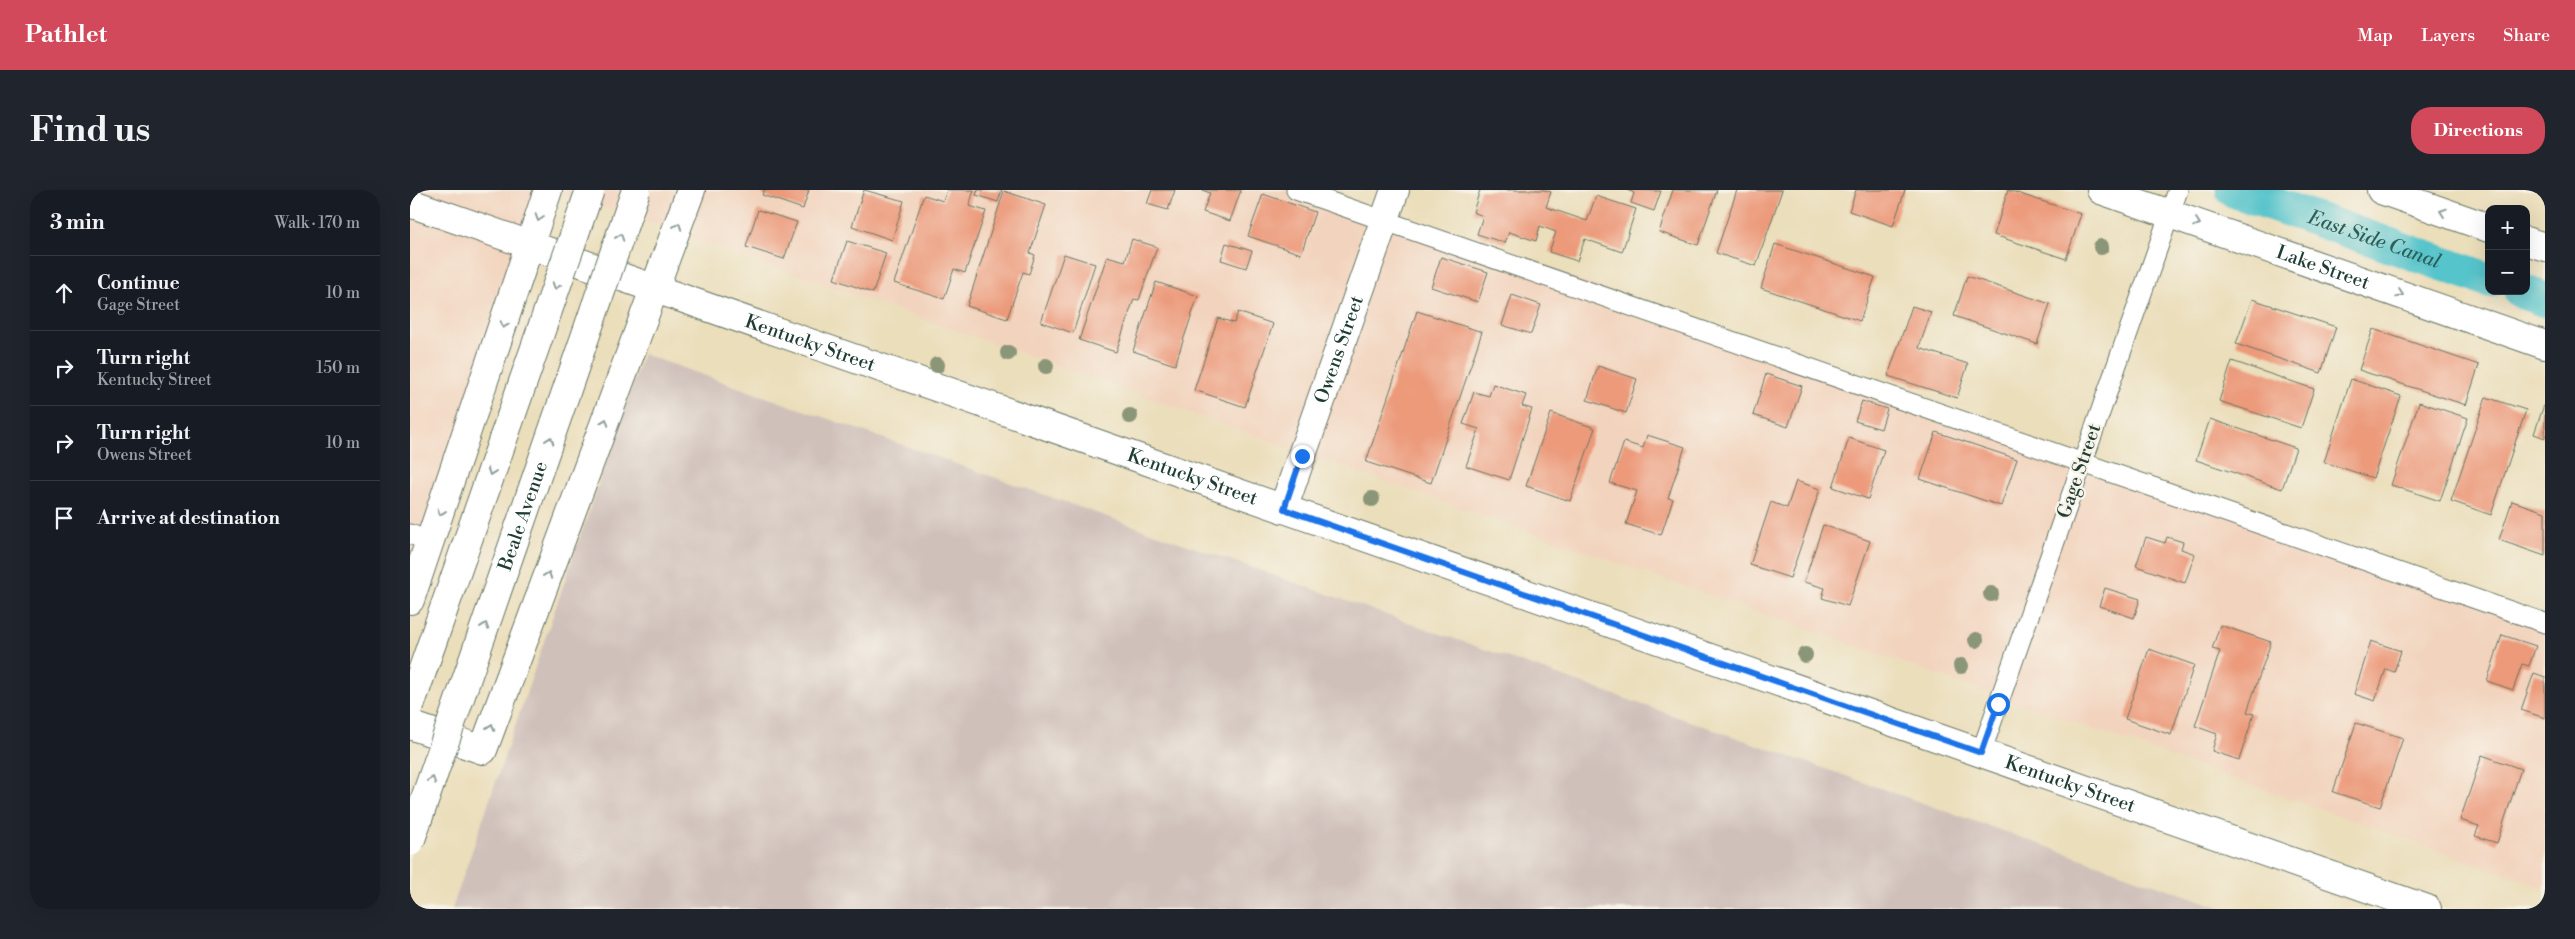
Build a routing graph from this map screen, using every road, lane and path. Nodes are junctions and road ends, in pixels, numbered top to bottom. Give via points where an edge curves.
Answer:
1 (548, 190) edge
2 (590, 190) edge
3 (636, 190) edge
4 (691, 190) edge
5 (1296, 190) edge
6 (1395, 190) edge
7 (2101, 190) edge
8 (2381, 190) edge
9 (2174, 202) edge
10 (410, 203) edge
11 (1384, 221) junction
12 (2485, 227) edge
13 (2530, 242) edge
14 (530, 246) junction
15 (2545, 247) edge
16 (655, 289) junction
17 (2545, 345) edge
18 (2082, 463) junction
19 (1284, 509) junction
20 (421, 538) edge
21 (410, 600) edge
22 (2545, 623) edge
23 (410, 706) edge
24 (410, 725) edge
25 (1981, 753) junction
26 (410, 842) edge
27 (2427, 909) edge

1 -> 14 street
2 -> 23 street, bridge
26 -> 3 street, Beale Avenue, bridge
16 -> 4 street
5 - 11 lane
6 - 11 street, Owens Street
7 - 9 street, Lake Street
12 -> 8 street
9 -> 17 street, Lake Street
9 - 18 lane, Gage Street
10 - 14 street, Kentucky Street
11 - 18 lane
11 - 19 street, Owens Street
13 - 15 street
14 - 16 street, Kentucky Street
14 -> 20 street
16 - 19 street, Kentucky Street
24 -> 16 street via 483,750
18 - 22 lane
18 - 25 lane, Gage Street
19 - 25 street, Kentucky Street
20 - 21 street
25 - 27 street, Kentucky Street

